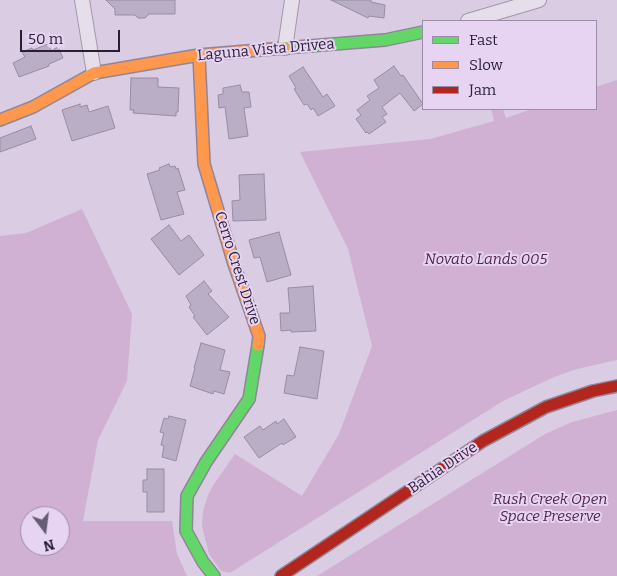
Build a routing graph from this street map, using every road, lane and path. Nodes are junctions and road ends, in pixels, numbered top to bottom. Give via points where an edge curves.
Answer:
1 (82, 0) edge
2 (292, 0) edge
3 (539, 0) edge
4 (471, 20) edge
5 (422, 32) edge
6 (285, 48) junction
7 (199, 55) junction
8 (94, 73) junction
9 (0, 120) edge
10 (617, 386) edge
11 (214, 576) edge
12 (281, 576) edge

1 - 8 street
2 - 6 street
3 - 4 street
5 - 6 street, Laguna Vista Drivea via 385,40
6 - 7 street, Laguna Vista Drivea
7 - 8 street, Laguna Vista Drivea
7 - 11 street, Cerro Crest Drive via 204,164 259,336 250,399 206,462 187,496 186,531
8 - 9 street, Laguna Vista Drivea via 33,107
10 - 12 street, Bahia Drive via 546,407 483,441

